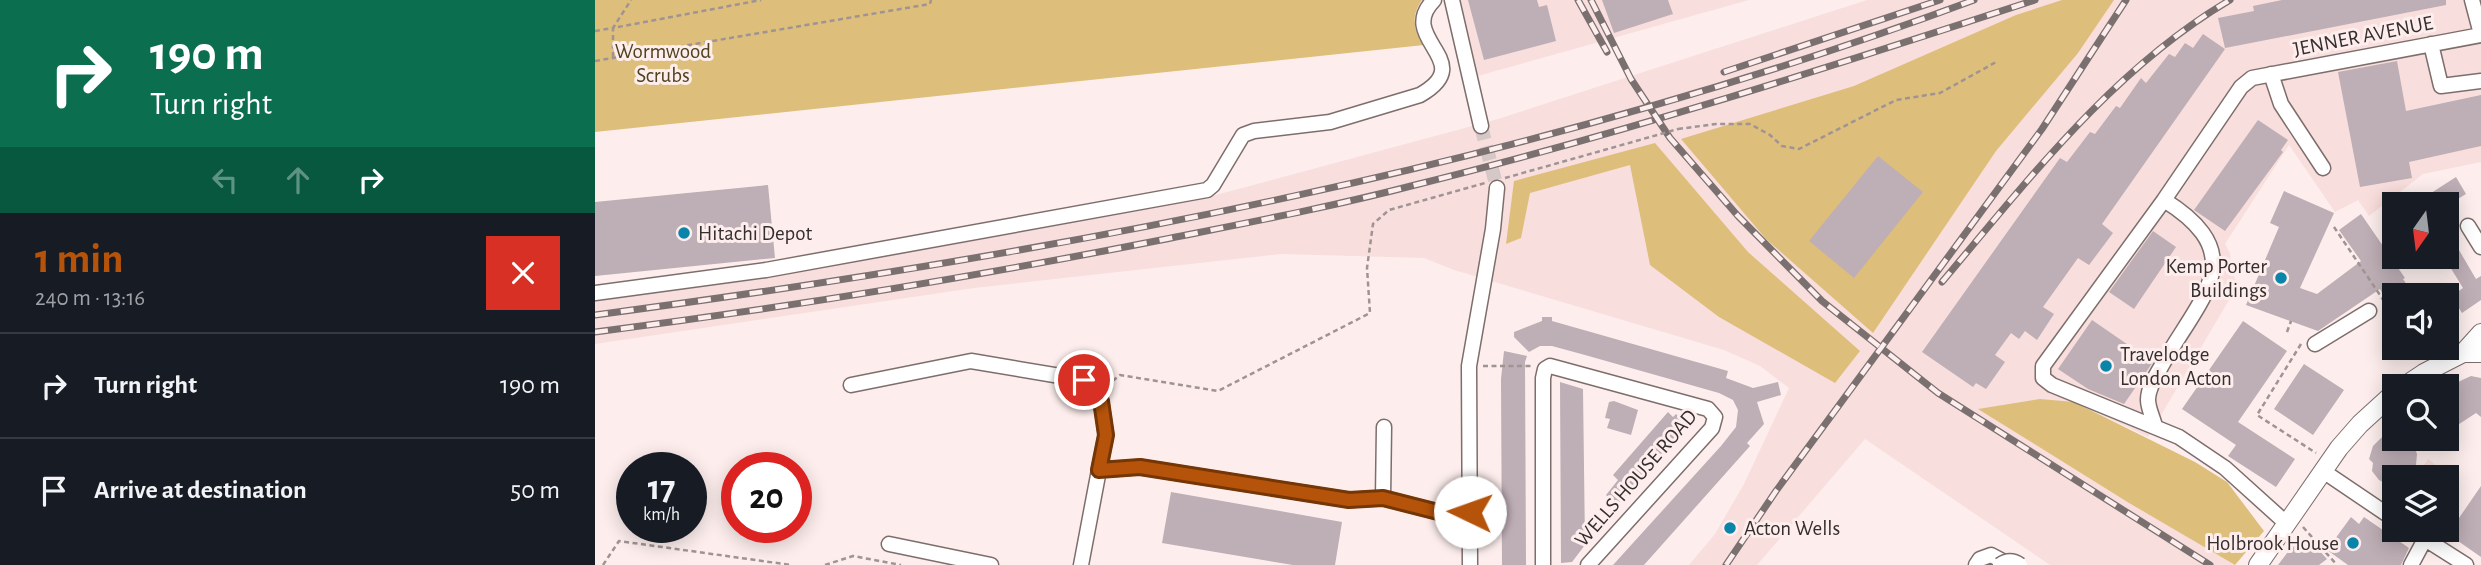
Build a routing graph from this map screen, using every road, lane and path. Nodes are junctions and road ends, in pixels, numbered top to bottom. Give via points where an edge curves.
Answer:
1 (631, 0) edge
2 (761, 0) edge
3 (931, 0) edge
4 (1434, 0) edge
5 (1452, 0) edge
6 (2472, 0) edge
7 (613, 28) junction
8 (595, 31) edge
9 (2481, 34) edge
10 (2431, 44) junction
11 (613, 57) junction
12 (595, 61) edge
13 (1998, 61) dead end
14 (2271, 74) junction
15 (2481, 81) edge
16 (1481, 126) tunnel mouth
17 (2323, 168) dead end
18 (1498, 182) junction
19 (2164, 200) junction
20 (2468, 226) dead end
21 (2334, 228) dead end
22 (2481, 247) edge
23 (595, 293) edge
24 (2382, 298) edge
25 (2369, 310) dead end
26 (2291, 321) dead end
27 (2287, 332) dead end
28 (2481, 333) edge
29 (2309, 342) joint
30 (2472, 353) edge
31 (1480, 366) dead end
32 (1533, 366) dead end
33 (2422, 374) edge
34 (851, 385) dead end
35 (1095, 394) junction
36 (2382, 404) edge
37 (2155, 426) junction
38 (1384, 427) dead end
39 (2321, 463) junction
40 (1099, 470) junction
41 (1383, 498) junction
42 (2382, 510) edge
43 (1470, 512) junction
44 (2295, 525) junction
45 (2423, 542) edge
46 (2430, 542) edge
47 (889, 544) dead end
48 (2414, 560) edge
49 (2011, 564) edge
50 (603, 565) edge
51 (791, 565) edge
52 (825, 565) edge
53 (901, 565) edge
54 (992, 565) edge
55 (1081, 565) edge
56 (1470, 565) edge
57 (1543, 565) edge
58 (1588, 565) edge
59 (1976, 565) edge
60 (2258, 565) edge
61 (2337, 565) edge
62 (2430, 565) edge
63 (2466, 565) edge

1 - 7 path
2 - 7 path
3 - 11 path via 930,4
4 - 23 street via 1424,13 1424,31 1442,62 1431,89 1330,122 1243,135 1207,190 766,270
5 - 16 street
6 - 9 street
7 - 8 path
7 - 11 path
9 - 10 street, JENNER AVENUE
10 - 14 street, JENNER AVENUE
10 - 15 street via 2441,86
11 - 12 path
13 - 18 path, bridge via 1940,93 1896,100 1799,149 1782,146 1750,124 1716,124 1678,129
14 - 17 street via 2289,119
14 - 19 street, JENNER AVENUE via 2252,78 2241,87
18 - 35 path via 1389,210 1373,224 1367,268 1370,313 1218,391 1120,375
18 - 43 street via 1469,366
19 - 37 street via 2208,237 2214,273 2205,296 2153,380 2148,400
19 - 37 street via 2043,366 2043,378 2052,385
20 - 22 street
21 - 24 path
25 - 29 street
26 - 27 path
28 - 30 main road
29 - 39 path via 2257,415
30 - 33 main road
31 - 32 path
34 - 35 street via 971,361 1084,380
35 - 40 street via 1101,401 1106,435
36 - 39 main road
37 - 44 street via 2225,468
38 - 41 street
39 - 42 street
39 - 44 main road
40 - 41 street via 1140,467 1349,500
40 - 55 street
41 - 43 street via 1442,513
43 - 56 street
44 - 60 main road
44 - 61 path
45 - 48 street
46 - 63 street
47 - 54 street
48 - 62 street
49 - 59 street via 1991,555
50 - 51 path via 619,541
52 - 53 path via 853,556
57 - 58 street, WELLS HOUSE ROAD via 1543,378 1545,369 1553,366 1707,409 1715,417 1711,428

